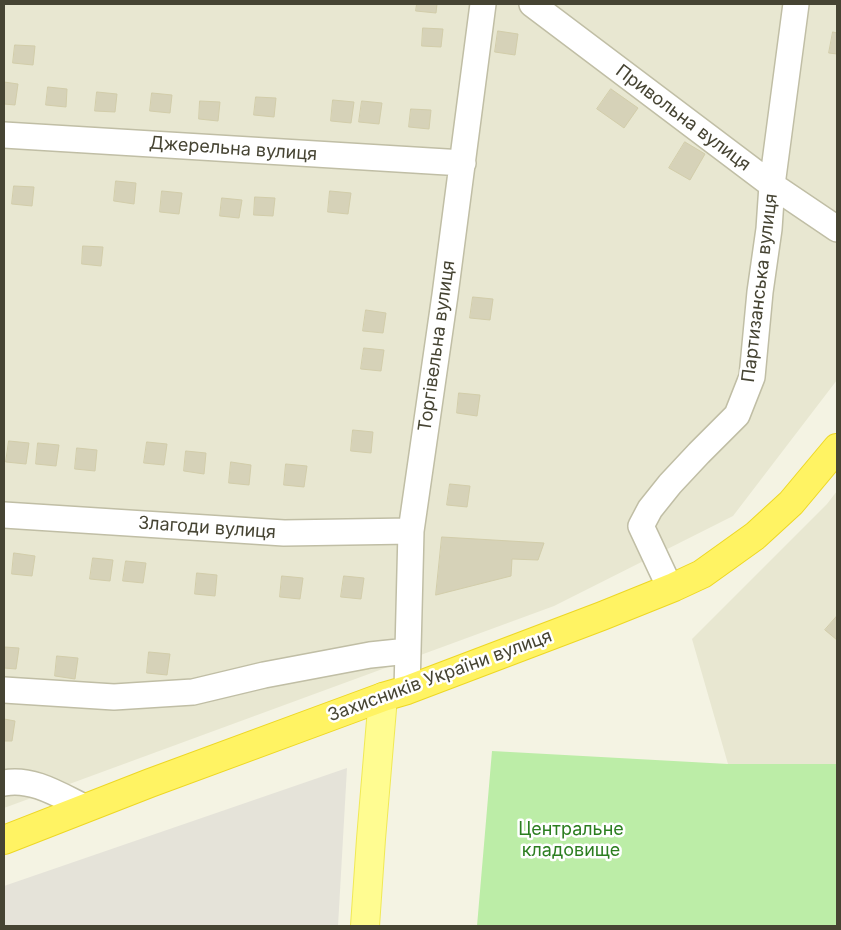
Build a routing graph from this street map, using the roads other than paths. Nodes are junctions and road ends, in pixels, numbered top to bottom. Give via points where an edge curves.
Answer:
1 (483, 4) edge
2 (532, 4) edge
3 (796, 4) edge
4 (4, 135) edge
5 (463, 163) junction
6 (772, 185) junction
7 (837, 229) edge
8 (836, 451) edge
9 (4, 515) edge
10 (410, 531) junction
11 (670, 588) junction
12 (408, 651) junction
13 (4, 690) edge
14 (395, 694) junction
15 (4, 782) edge
16 (86, 808) junction
17 (4, 840) edge
18 (365, 926) edge

1 - 5 street, Торгівельна вулиця
2 - 6 street, Привольна вулиця
3 - 6 street, Партизанська вулиця
4 - 5 street, Джерельна вулиця
5 - 10 street, Торгівельна вулиця
6 - 7 street, Привольна вулиця
6 - 11 street, Партизанська вулиця via 752,377 737,415 670,484 650,509 642,526
8 - 11 highway, Захисників України вулиця via 791,503 755,536 702,574
9 - 10 street, Злагоди вулиця via 284,533
10 - 12 street, Торгівельна вулиця
11 - 14 highway, Захисників України вулиця
12 - 13 street via 264,675 193,692 114,697
12 - 14 street, Торгівельна вулиця
14 - 16 highway, Захисників України вулиця
14 - 18 main road via 371,839
15 - 16 street via 41,786
16 - 17 highway, Захисників України вулиця

